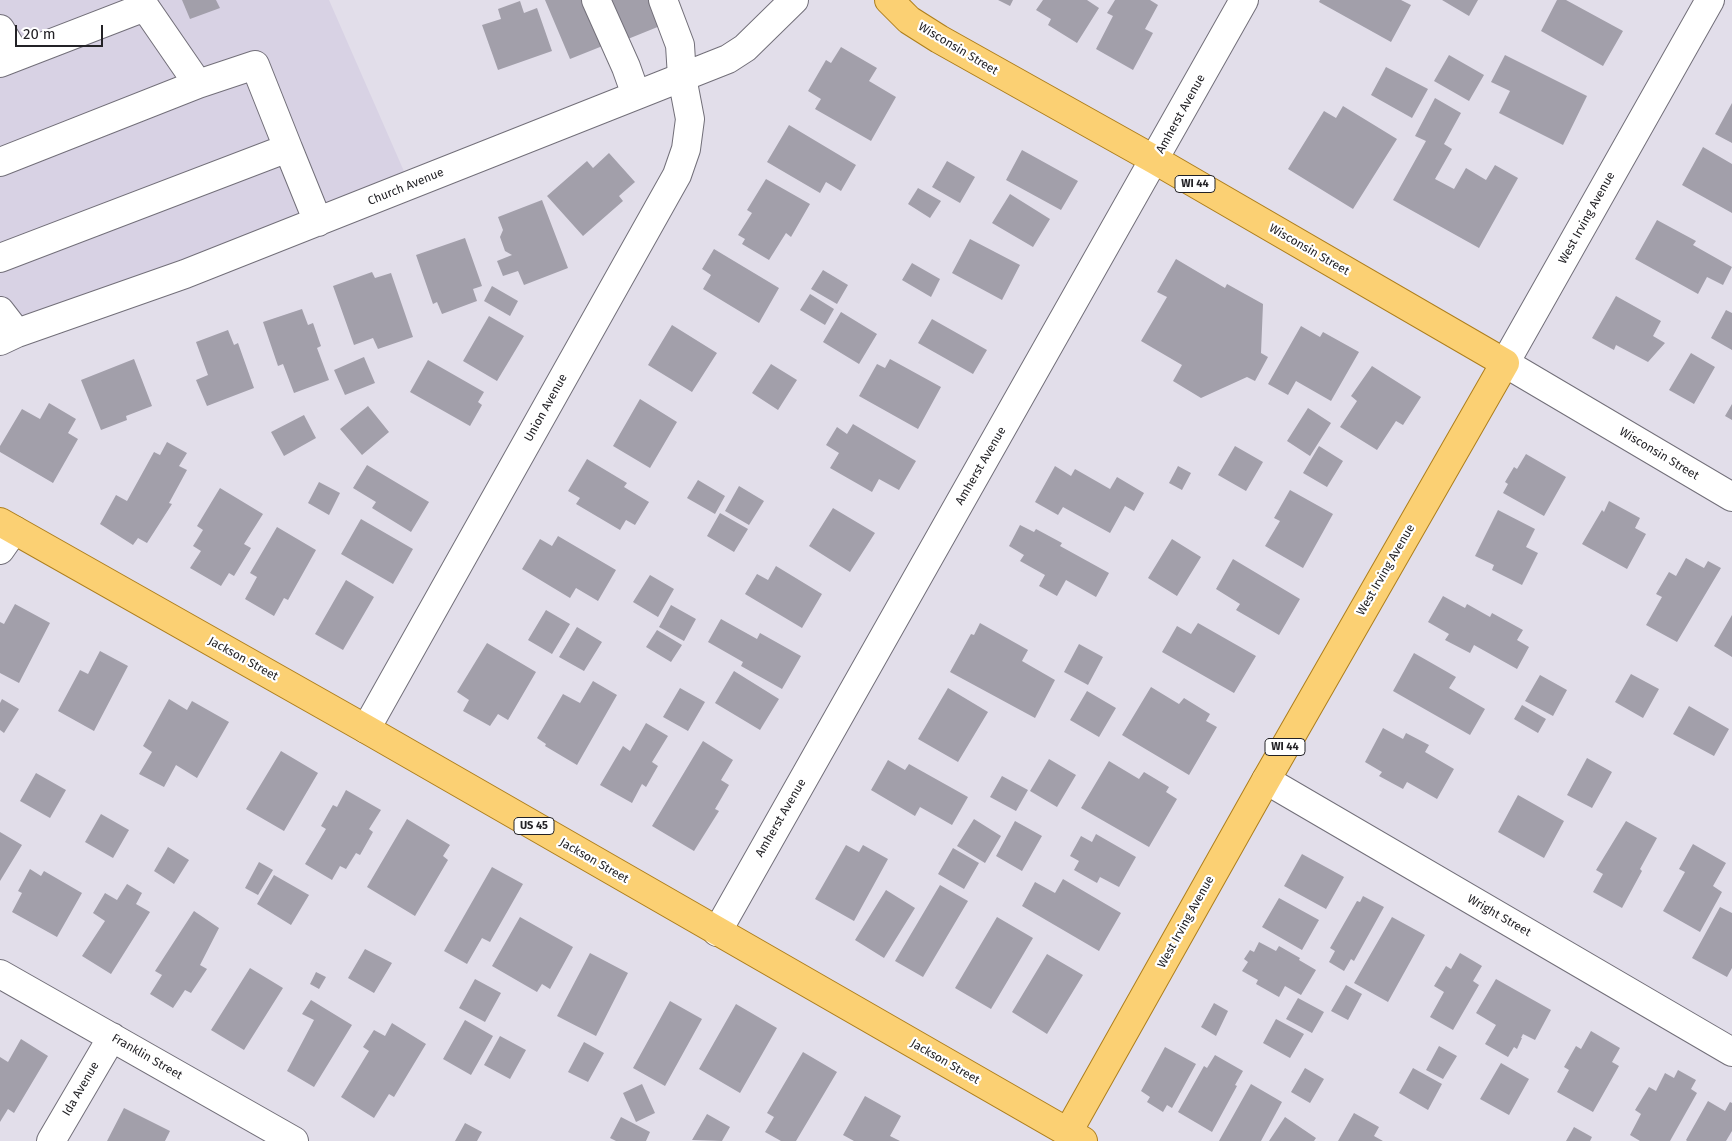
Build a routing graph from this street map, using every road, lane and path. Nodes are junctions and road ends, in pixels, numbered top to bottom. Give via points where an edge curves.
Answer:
1 (596, 0) edge
2 (663, 0) edge
3 (794, 0) edge
4 (889, 0) edge
5 (1244, 0) edge
6 (1710, 0) edge
7 (0, 29) edge
8 (8, 59) edge
9 (682, 77) junction
10 (198, 84) junction
11 (636, 95) junction
12 (288, 148) junction
13 (1154, 160) junction
14 (0, 162) edge
15 (318, 222) junction
16 (0, 258) edge
17 (0, 311) edge
18 (9, 337) edge
19 (1506, 363) junction
20 (1732, 497) edge
21 (5, 534) edge
22 (366, 729) junction
23 (1266, 780) junction
24 (717, 932) junction
25 (0, 974) edge
26 (112, 1037) junction
27 (1732, 1052) edge
28 (1072, 1138) edge
29 (51, 1141) edge
30 (294, 1141) edge

1 - 11 street
2 - 9 street, Union Avenue via 680,45
3 - 9 street, Church Avenue via 745,48 728,60
4 - 13 main road, Wisconsin Street / WI 44 via 909,20 939,39
5 - 13 street, Amherst Avenue
6 - 19 street, West Irving Avenue
7 - 8 street
8 - 10 street via 146,7
9 - 11 street, Church Avenue
9 - 22 street, Union Avenue via 690,119 686,149 677,175
10 - 12 street via 254,65
10 - 14 street
11 - 15 street, Church Avenue
12 - 15 street
12 - 16 street
13 - 19 main road, Wisconsin Street / WI 44
13 - 24 street, Amherst Avenue
15 - 18 street, Church Avenue
17 - 18 street
19 - 20 street, Wisconsin Street
19 - 23 main road, West Irving Avenue / WI 44
21 - 22 main road, Jackson Street / US 45
22 - 24 main road, Jackson Street / US 45
23 - 27 street, Wright Street
23 - 28 main road, West Irving Avenue / WI 44
24 - 28 main road, Jackson Street / US 45
25 - 26 street, Franklin Street
26 - 29 street, Ida Avenue
26 - 30 street, Franklin Street

